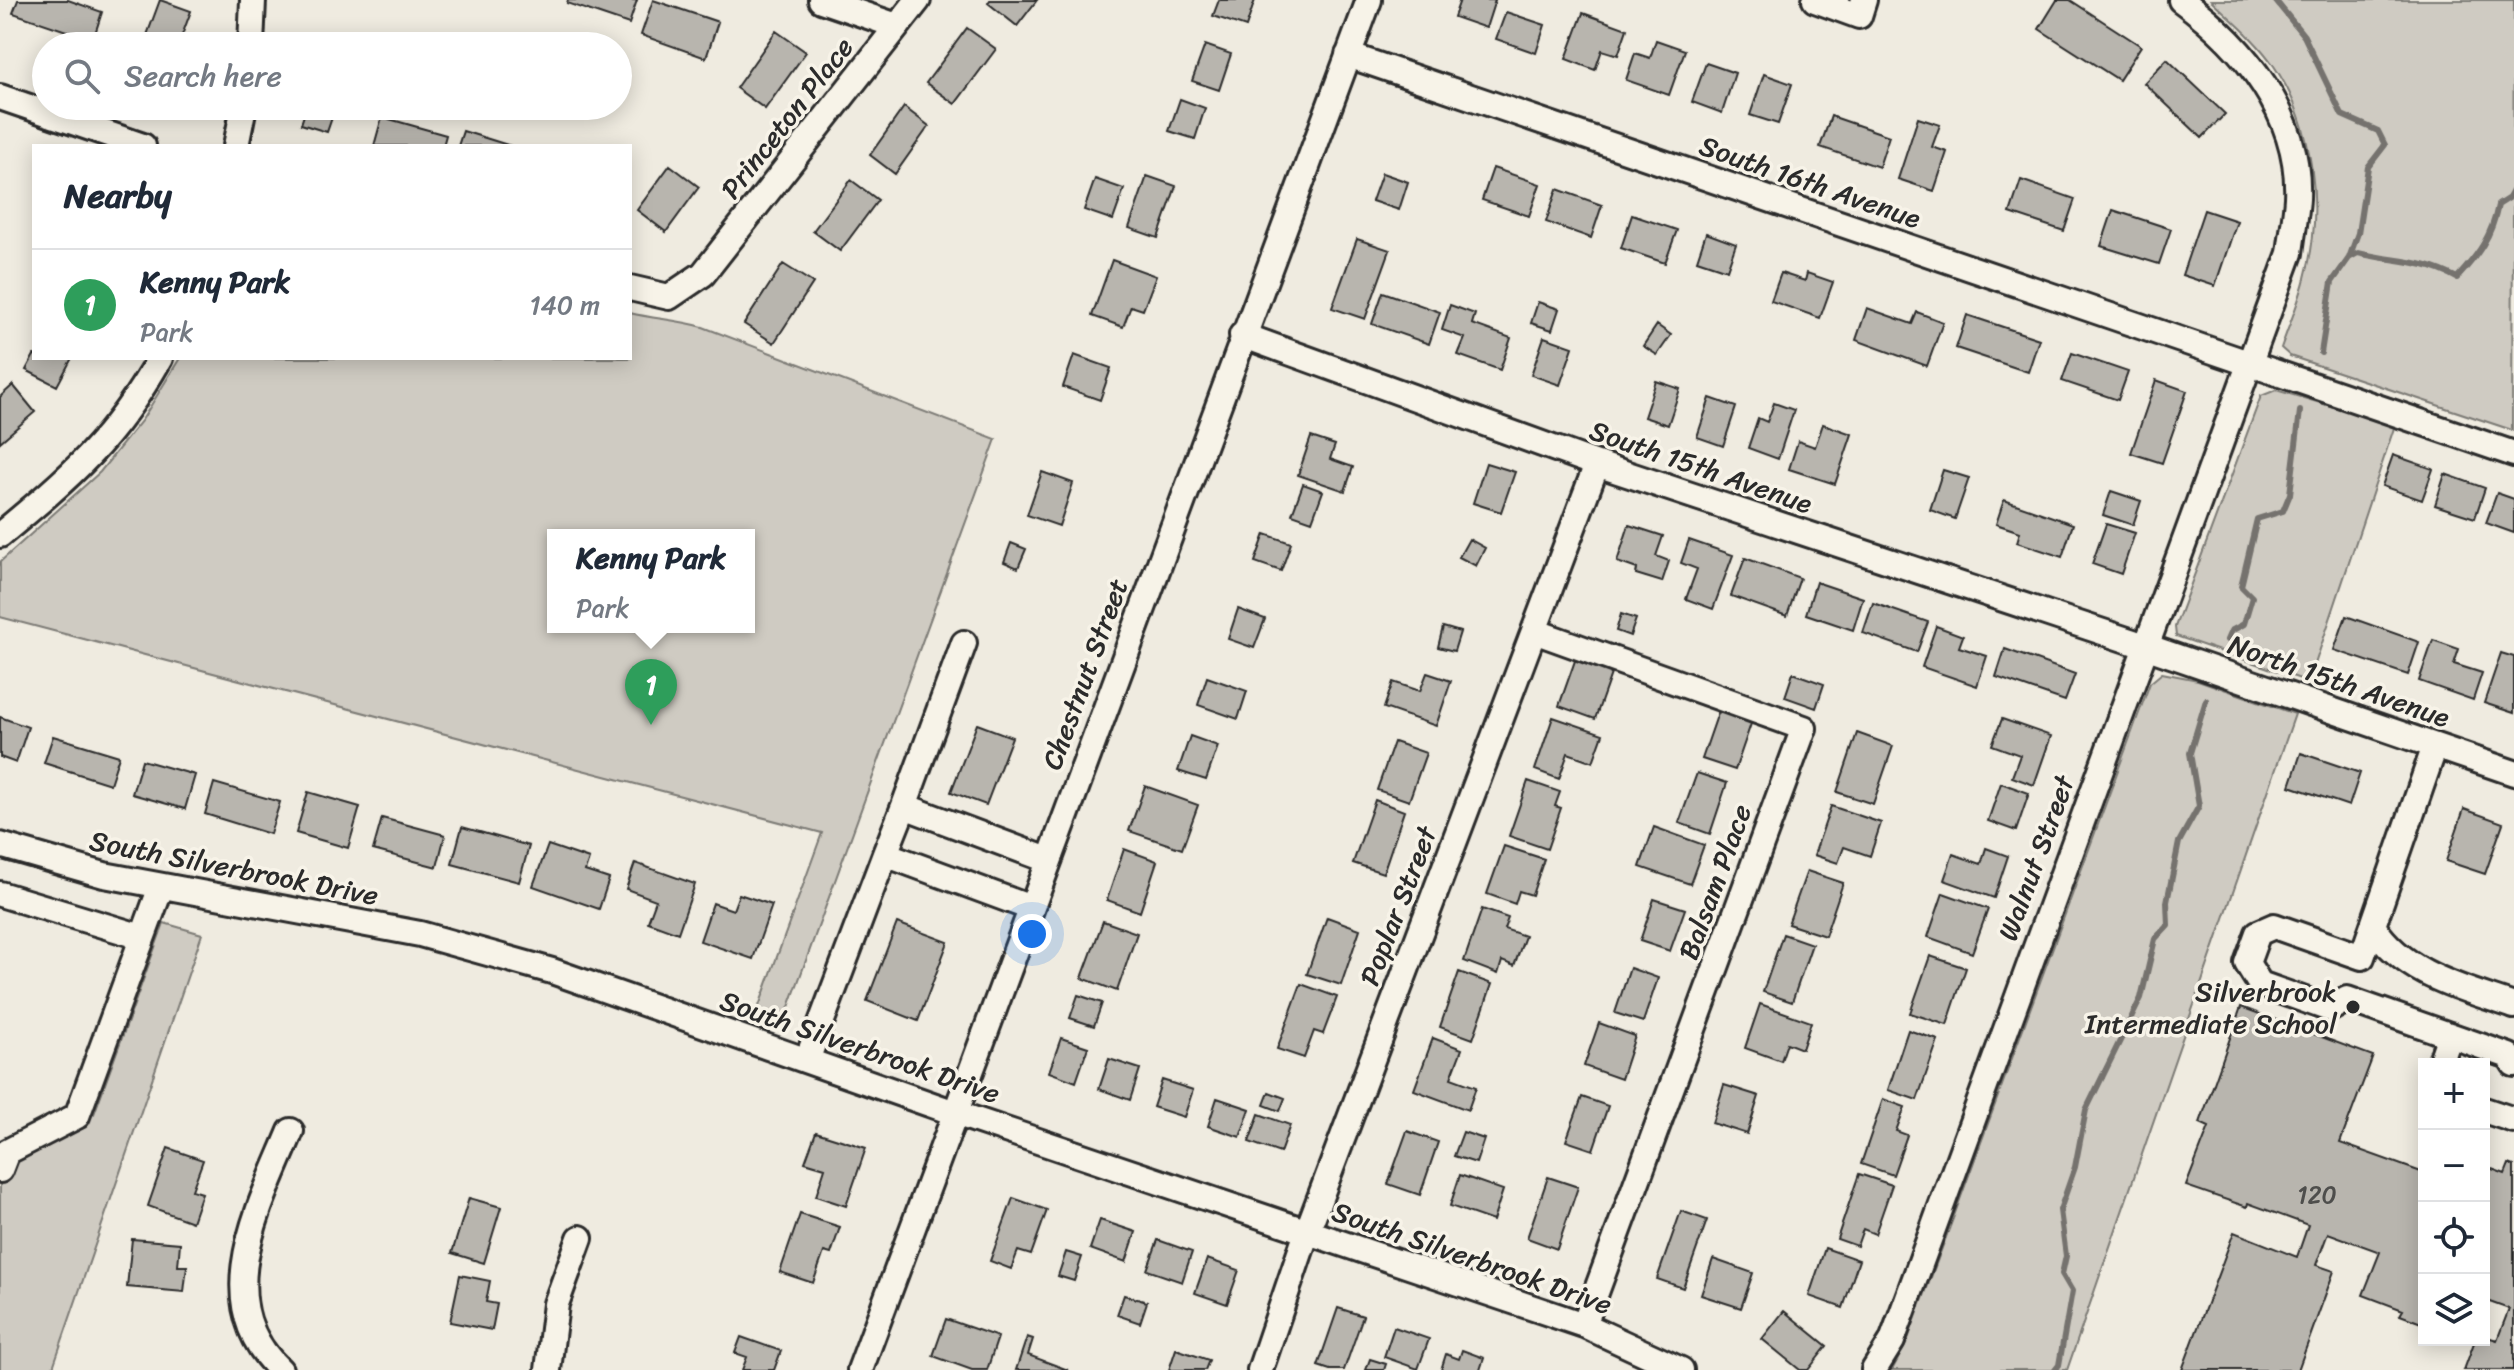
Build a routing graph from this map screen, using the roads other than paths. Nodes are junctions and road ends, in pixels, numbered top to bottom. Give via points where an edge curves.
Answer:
1 (253, 0) edge
2 (821, 0) edge
3 (918, 0) edge
4 (1369, 0) edge
5 (1815, 0) edge
6 (1864, 0) edge
7 (2181, 0) edge
8 (897, 26) junction
9 (252, 32) edge
10 (1348, 55) junction
11 (0, 97) edge
12 (32, 108) edge
13 (67, 120) edge
14 (241, 120) edge
15 (137, 144) edge
16 (236, 144) edge
17 (632, 288) edge
18 (1242, 335) junction
19 (159, 360) edge
20 (2251, 366) junction
21 (2514, 454) edge
22 (1597, 464) junction
23 (0, 535) edge
24 (1534, 631) junction
25 (964, 643) dead end
26 (2145, 646) junction
27 (2435, 746) junction
28 (2514, 773) edge
29 (904, 806) junction
30 (0, 845) edge
31 (885, 854) junction
32 (1048, 860) junction
33 (161, 887) junction
34 (0, 894) edge
35 (1031, 908) junction
36 (2373, 926) junction
37 (142, 937) junction
38 (2362, 957) junction
39 (2347, 999) junction
40 (2514, 1006) edge
41 (2450, 1035) junction
42 (2442, 1058) edge
43 (807, 1060) junction
44 (2514, 1064) edge
45 (2490, 1112) edge
46 (955, 1113) junction
47 (2514, 1120) edge
48 (291, 1131) dead end
49 (2, 1159) edge
50 (1307, 1232) junction
51 (580, 1238) dead end
52 (1584, 1325) junction
53 (280, 1370) edge
54 (548, 1370) edge
55 (860, 1370) edge
56 (1260, 1370) edge
57 (1681, 1370) edge
58 (1874, 1370) edge

1 - 9 street
2 - 8 street
3 - 8 street, Princeton Place
4 - 10 street, Chestnut Street
5 - 6 street via 1859,16
7 - 20 street, Walnut Street via 2214,24 2261,77 2289,136 2297,196 2290,253
8 - 17 street, Princeton Place via 703,274 669,297
10 - 18 street, Chestnut Street
10 - 20 street, South 16th Avenue
11 - 12 street
13 - 15 street
14 - 16 street
18 - 22 street, South 15th Avenue
18 - 32 street, Chestnut Street
19 - 23 street via 107,439
20 - 21 street, South 16th Avenue
20 - 26 street, Walnut Street
22 - 24 street, Poplar Street
22 - 26 street, South 15th Avenue
24 - 50 street, Poplar Street
24 - 52 street, Balsam Place via 1804,728
25 - 29 street
26 - 27 street, North 15th Avenue
26 - 58 street, Walnut Street via 1897,1326
27 - 28 street, North 15th Avenue
27 - 36 street
29 - 31 street
29 - 32 street
30 - 33 street, South Silverbrook Drive
31 - 35 street
31 - 43 street
32 - 35 street, Chestnut Street
33 - 37 street
33 - 43 street, South Silverbrook Drive via 420,934 552,971
34 - 37 street
35 - 46 street, Chestnut Street
36 - 38 street
36 - 40 street via 2396,955 2426,974
37 - 49 street via 77,1116
38 - 39 street
38 - 39 street via 2274,926 2258,933 2254,943 2247,963 2260,984 2330,1009
39 - 41 street
41 - 42 street
41 - 44 street via 2509,1056
43 - 46 street, South Silverbrook Drive
45 - 47 street
46 - 50 street, South Silverbrook Drive
46 - 55 street, Chestnut Street
48 - 53 street via 251,1230 242,1292 246,1318 265,1356
50 - 52 street, South Silverbrook Drive
50 - 56 street, Poplar Street
51 - 54 street via 556,1304
52 - 57 street, South Silverbrook Drive

